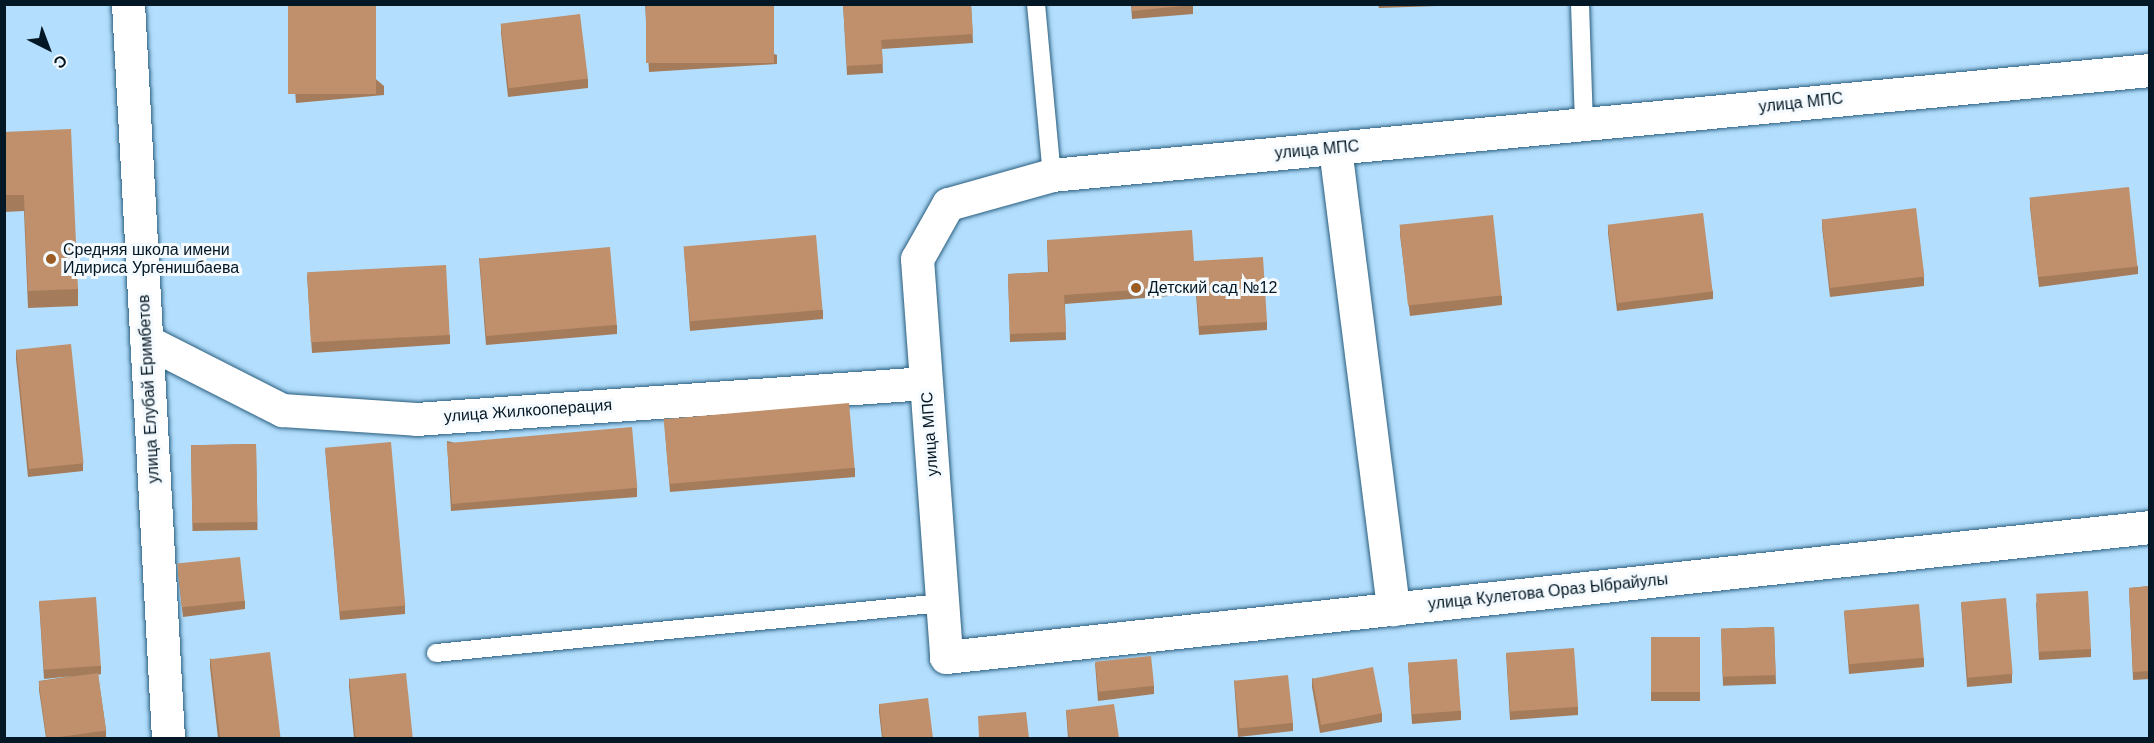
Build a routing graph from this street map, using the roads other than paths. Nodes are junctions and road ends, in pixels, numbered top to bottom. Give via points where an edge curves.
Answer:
1 (128, 4) edge
2 (1036, 4) edge
3 (1580, 4) edge
4 (2150, 70) edge
5 (1584, 124) junction
6 (1335, 148) junction
7 (1052, 176) junction
8 (146, 341) junction
9 (926, 383) junction
10 (2150, 527) edge
11 (942, 603) junction
12 (1393, 609) junction
13 (436, 653) dead end
14 (946, 657) joint
15 (168, 738) edge

1 - 8 street, улица Елубай Еримбетов
2 - 7 lane
3 - 5 lane
4 - 5 street, улица МПС
5 - 6 street, улица МПС
6 - 7 street, улица МПС
6 - 12 street
7 - 9 street, улица МПС via 948,204 917,259
8 - 9 street, улица Жилкооперация via 282,410 416,419
8 - 15 street, улица Елубай Еримбетов
9 - 11 street, улица МПС
10 - 12 street, улица Кулетова Ораз Ыбрайулы
11 - 13 lane
11 - 14 street, улица МПС
12 - 14 street, улица Кулетова Ораз Ыбрайулы

